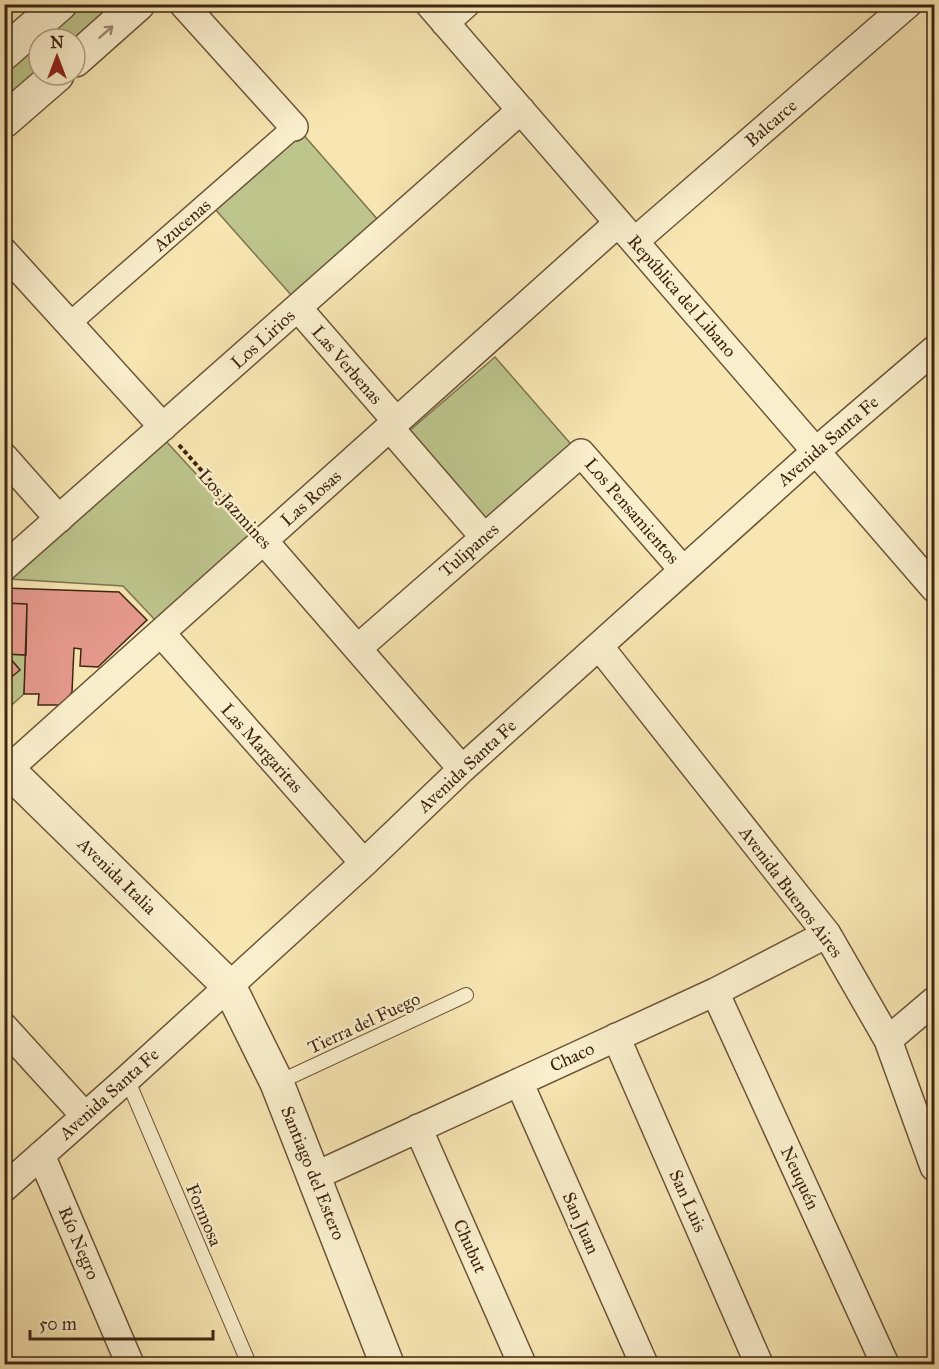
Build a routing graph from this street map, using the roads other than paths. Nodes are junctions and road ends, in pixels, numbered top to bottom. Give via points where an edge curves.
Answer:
1 (60, 4) edge
2 (138, 4) edge
3 (183, 4) edge
4 (466, 4) edge
5 (908, 4) edge
6 (437, 14) edge
7 (87, 49) edge
8 (4, 53) edge
9 (43, 87) edge
10 (521, 110) junction
11 (4, 121) edge
12 (294, 127) joint
13 (626, 232) junction
14 (4, 252) edge
15 (297, 308) junction
16 (70, 322) junction
17 (934, 350) edge
18 (393, 425) junction
19 (163, 427) junction
20 (816, 451) junction
21 (581, 453) joint
22 (4, 457) edge
23 (59, 519) junction
24 (484, 537) junction
25 (264, 541) junction
26 (4, 567) edge
27 (683, 570) junction
28 (934, 588) edge
29 (161, 633) junction
30 (599, 646) junction
31 (358, 648) junction
32 (462, 769) junction
33 (6, 770) edge
34 (364, 863) junction
35 (827, 934) junction
36 (229, 986) junction
37 (715, 992) junction
38 (466, 995) dead end
39 (934, 1001) edge
40 (4, 1027) edge
41 (616, 1037) junction
42 (888, 1040) junction
43 (127, 1079) junction
44 (519, 1082) junction
45 (277, 1083) junction
46 (85, 1116) junction
47 (418, 1128) junction
48 (41, 1155) junction
49 (934, 1167) edge
50 (315, 1176) junction
51 (4, 1188) edge
52 (130, 1365) edge
53 (249, 1365) edge
54 (387, 1365) edge
55 (522, 1365) edge
56 (644, 1365) edge
57 (759, 1365) edge
58 (885, 1365) edge

1 - 8 street
7 -> 2 street
3 - 12 street
4 - 6 street
5 - 13 street, Balcarce
6 - 10 street, República del Libano
9 - 11 street
10 - 13 street, República del Libano
10 - 15 street, Los Lirios
12 - 16 street, Azucenas
13 - 18 street, Las Rosas
13 - 20 street, República del Libano
14 - 16 street
15 - 18 street, Las Verbenas
15 - 19 street, Los Lirios
16 - 19 street
17 - 20 street, Avenida Santa Fe
18 - 24 street, Las Verbenas
18 - 25 street, Las Rosas
19 - 23 street, Los Lirios
20 - 27 street, Avenida Santa Fe
20 - 28 street, República del Libano
21 - 24 street, Tulipanes
21 - 27 street, Los Pensamientos
22 - 23 street
23 - 26 street, Los Lirios
24 - 31 street, Tulipanes
25 - 29 street, Las Rosas
25 - 31 street, Los Jazmines
27 - 30 street, Avenida Santa Fe
29 - 33 street, Las Rosas
29 - 34 street, Las Margaritas
30 - 32 street, Avenida Santa Fe
30 - 35 street, Avenida Buenos Aires
31 - 32 street, Los Jazmines
32 - 34 street, Avenida Santa Fe
33 - 36 street, Avenida Italia
34 - 36 street, Avenida Santa Fe
35 - 37 street, Chaco
35 - 42 street, Avenida Buenos Aires
36 - 43 street, Avenida Santa Fe
36 - 45 street, Santiago del Estero
37 - 41 street, Chaco
37 - 58 street, Neuquén
38 - 45 lane, Tierra del Fuego
39 - 42 street
40 - 46 street
41 - 44 street, Chaco
41 - 57 street, San Luis
42 - 49 street, Avenida Buenos Aires
43 - 46 street, Avenida Santa Fe
43 - 53 lane, Formosa
44 - 47 street, Chaco
44 - 56 street, San Juan
45 - 50 street, Santiago del Estero
46 - 48 street, Avenida Santa Fe
47 - 50 street, Chaco
47 - 55 street, Chubut
48 - 51 street, Avenida Santa Fe
48 - 52 street, Río Negro
50 - 54 street, Santiago del Estero

